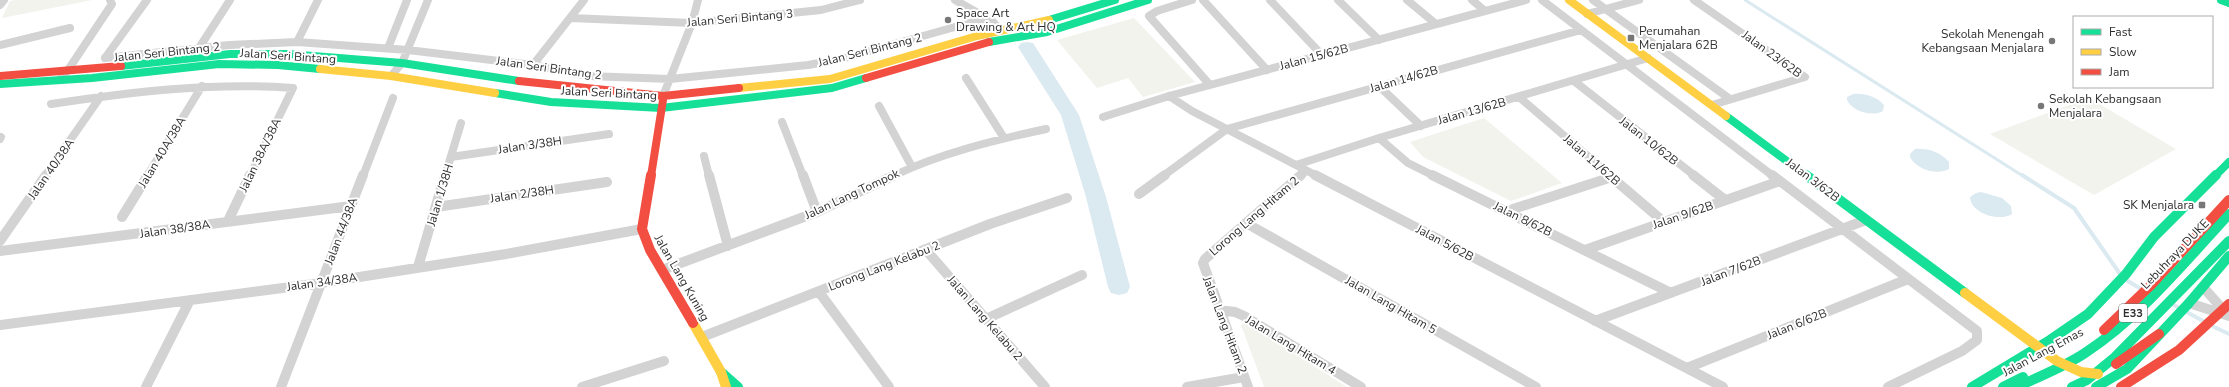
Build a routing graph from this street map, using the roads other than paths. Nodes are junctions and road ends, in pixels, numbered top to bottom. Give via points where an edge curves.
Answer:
1 (4, 0) edge
2 (110, 0) edge
3 (147, 0) edge
4 (230, 0) edge
5 (318, 0) edge
6 (407, 0) edge
7 (428, 0) edge
8 (584, 0) edge
9 (698, 0) edge
10 (860, 0) edge
11 (955, 0) edge
12 (1115, 0) edge
13 (1148, 0) edge
14 (1192, 0) edge
15 (1202, 0) edge
16 (1270, 0) edge
17 (1338, 0) edge
18 (1408, 0) edge
19 (1472, 0) edge
20 (1526, 0) edge
21 (1542, 0) edge
22 (1568, 0) edge
23 (1593, 0) edge
24 (1639, 0) edge
25 (1694, 0) edge
26 (2221, 0) edge
27 (2229, 3) edge
28 (0, 5) edge
29 (1606, 9) junction
30 (1485, 11) junction
31 (1587, 14) junction
32 (570, 18) junction
33 (987, 18) junction
34 (692, 23) junction
35 (1436, 24) junction
36 (70, 28) dead end
37 (1001, 30) junction
38 (1581, 30) junction
39 (1031, 34) junction
40 (1379, 40) junction
41 (297, 42) junction
42 (0, 45) edge
43 (199, 48) junction
44 (388, 48) junction
45 (408, 50) junction
46 (1322, 55) junction
47 (1648, 58) junction
48 (402, 63) junction
49 (1626, 64) junction
50 (532, 65) junction
51 (68, 70) junction
52 (1267, 70) junction
53 (0, 76) edge
54 (391, 76) junction
55 (966, 78) dead end
56 (670, 79) junction
57 (59, 80) junction
58 (1574, 80) junction
59 (0, 84) edge
60 (1210, 85) junction
61 (202, 86) junction
62 (1379, 86) junction
63 (101, 96) junction
64 (663, 96) junction
65 (1169, 96) junction
66 (1519, 97) junction
67 (393, 98) dead end
68 (1730, 99) junction
69 (51, 104) dead end
70 (1712, 105) junction
71 (879, 106) dead end
72 (661, 108) junction
73 (1104, 117) dead end
74 (782, 122) dead end
75 (461, 123) dead end
76 (1422, 126) junction
77 (1046, 129) dead end
78 (1227, 129) junction
79 (609, 134) dead end
80 (1004, 138) junction
81 (1379, 138) junction
82 (704, 156) dead end
83 (451, 157) junction
84 (2229, 162) edge
85 (1296, 165) junction
86 (912, 167) junction
87 (1306, 171) junction
88 (1612, 177) junction
89 (1780, 181) junction
90 (607, 182) dead end
91 (1139, 194) dead end
92 (1067, 198) dead end
93 (1725, 200) junction
94 (2228, 200) edge
95 (351, 206) junction
96 (436, 207) junction
97 (1508, 211) junction
98 (817, 212) junction
99 (2229, 214) edge
100 (122, 218) dead end
101 (1866, 220) junction
102 (228, 221) junction
103 (1664, 222) junction
104 (1246, 223) junction
105 (1843, 229) junction
106 (642, 230) junction
107 (0, 241) edge
108 (2229, 241) edge
109 (728, 246) junction
110 (926, 250) junction
111 (1585, 250) junction
112 (0, 251) edge
113 (2229, 256) edge
114 (1203, 263) joint
115 (418, 267) junction
116 (662, 270) junction
117 (1082, 275) dead end
118 (1908, 279) junction
119 (321, 283) junction
120 (2204, 287) junction
121 (819, 292) junction
122 (1672, 293) junction
123 (190, 300) junction
124 (2229, 304) edge
125 (2188, 305) junction
126 (1219, 310) junction
127 (2229, 316) edge
128 (986, 320) junction
129 (1595, 321) junction
130 (0, 325) edge
131 (2159, 334) junction
132 (702, 337) junction
133 (664, 361) dead end
134 (2057, 361) junction
135 (1687, 368) junction
136 (721, 372) junction
137 (1246, 382) edge
138 (146, 387) edge
139 (281, 387) edge
140 (582, 387) edge
141 (726, 387) edge
142 (738, 387) edge
143 (889, 387) edge
144 (1045, 387) edge
145 (1187, 387) edge
146 (1361, 387) edge
147 (1536, 387) edge
148 (1723, 387) edge
149 (1888, 387) edge
150 (1972, 387) edge
151 (2003, 387) edge
152 (2017, 387) edge
153 (2066, 387) edge
154 (2072, 387) edge
155 (2096, 387) edge
156 (2121, 387) edge

1 - 28 street
2 - 51 street via 112,4
3 - 43 street, Jalan Seri Bintang 2 via 105,58
4 - 43 street
5 - 41 street
6 - 44 street
7 - 45 street
8 - 32 street
9 - 34 street
10 - 34 street, Jalan Seri Bintang 3 via 821,10
11 - 33 street
12 - 37 main road, Jalan Seri Bintang via 1041,24
13 - 39 main road, Jalan Seri Bintang via 1046,32
14 - 60 street via 1149,16
15 - 52 street
16 - 46 street
17 - 40 street
18 - 35 street
19 - 30 street
20 - 30 street, Jalan 15/62B
21 - 38 street, Jalan 3/62B
22 - 31 main road, Jalan 3/62B
23 - 29 street
24 - 29 street
25 - 68 street, Jalan 23/62B via 1806,77
26 - 27 main road
29 - 31 street
29 - 68 street
30 - 35 street, Jalan 15/62B
31 - 47 main road, Jalan 3/62B
32 - 34 street, Jalan Seri Bintang 3
32 - 50 street
33 - 37 street
33 - 56 street, Jalan Seri Bintang 2 via 834,60
34 - 56 street
35 - 40 street, Jalan 15/62B
36 - 42 street
37 - 39 main road via 1010,35
37 - 64 main road, Jalan Seri Bintang via 830,78
38 - 49 street, Jalan 3/62B
38 - 62 street, Jalan 14/62B
39 - 72 main road, Jalan Seri Bintang via 983,43 832,88
40 - 46 street, Jalan 15/62B
41 - 43 street, Jalan Seri Bintang 2
41 - 44 street, Jalan Seri Bintang 2
44 - 45 street, Jalan Seri Bintang 2
45 - 48 street
45 - 50 street, Jalan Seri Bintang 2
46 - 52 street, Jalan 15/62B
47 - 49 street, Jalan 13/62B
47 - 70 main road, Jalan 3/62B
48 - 51 main road, Jalan Seri Bintang via 288,54 230,54
48 - 54 street
48 - 64 main road, Jalan Seri Bintang via 555,86
49 - 58 street, Jalan 13/62B
49 - 89 street, Jalan 3/62B
50 - 56 street, Jalan Seri Bintang 2 via 588,76
51 - 53 main road, Jalan Seri Bintang
51 - 57 street
52 - 60 street, Jalan 15/62B
54 - 57 main road, Jalan Seri Bintang via 278,65 219,64
54 - 72 main road, Jalan Seri Bintang via 551,102
55 - 80 street
56 - 64 street
57 - 59 main road, Jalan Seri Bintang
58 - 66 street, Jalan 13/62B
58 - 93 street, Jalan 10/62B
60 - 65 street, Jalan 15/62B
61 - 63 street
61 - 100 street, Jalan 40A/38A
61 - 102 street, Jalan 38A/38A via 255,85 293,88
62 - 76 street
62 - 78 street, Jalan 14/62B
63 - 69 street
63 - 107 street, Jalan 40/38A
64 - 72 main road, Jalan Lang Kuning
65 - 73 street, Jalan 15/62B
65 - 78 street, Jalan 5/62B
66 - 76 street, Jalan 13/62B
66 - 88 street, Jalan 11/62B
67 - 95 street, Jalan 44/38A
68 - 70 street
70 - 101 main road, Jalan 3/62B
71 - 86 street
72 - 106 main road, Jalan Lang Kuning
74 - 98 street
75 - 83 street, Jalan 1/38H
76 - 81 street, Jalan 13/62B
77 - 80 street, Jalan Lang Tompok
78 - 85 street, Jalan 5/62B
78 - 91 street
79 - 83 street, Jalan 3/38H
80 - 86 street, Jalan Lang Tompok
81 - 85 street, Jalan 13/62B
81 - 97 street, Jalan 8/62B via 1408,163
82 - 109 street
83 - 96 street, Jalan 1/38H
84 - 150 main road via 2154,237 2126,274 2088,314
85 - 87 street, Jalan 5/62B
86 - 98 street, Jalan Lang Tompok
87 - 104 street, Lorong Lang Hitam 2
87 - 129 street, Jalan 5/62B
88 - 97 street
88 - 103 street, Jalan 11/62B
89 - 93 street, Jalan 9/62B
89 - 105 street, Jalan 3/62B
90 - 96 street, Jalan 2/38H
92 - 110 street, Lorong Lang Kelabu 2 via 990,224
93 - 103 street, Jalan 9/62B
94 - 134 main road, Jalan Lang Emas via 2130,306 2097,337
95 - 102 street, Jalan 38/38A
95 - 119 street, Jalan 44/38A
96 - 115 street, Jalan 1/38H
97 - 111 street, Jalan 8/62B
98 - 109 street, Jalan Lang Tompok
99 - 152 main road, Lebuhraya DUKE / E33 via 2116,329 2084,353
101 - 105 street, Jalan 7/62B
101 - 134 main road, Jalan 3/62B
102 - 112 street, Jalan 38/38A
103 - 111 street, Jalan 9/62B
104 - 114 street, Lorong Lang Hitam 2
104 - 147 street, Jalan Lang Hitam 5
105 - 118 street, Jalan 3/62B
105 - 122 street, Jalan 7/62B
106 - 115 street, Jalan 34/38A
106 - 116 main road, Jalan Lang Kuning
108 - 154 main road, E33 via 2114,357 2087,380
109 - 116 street, Jalan Lang Tompok
110 - 121 street, Lorong Lang Kelabu 2
110 - 128 street, Jalan Lang Kelabu 2
111 - 122 street, Jalan 8/62B
113 - 120 main road
114 - 126 street, Jalan Lang Hitam 2
115 - 119 street, Jalan 34/38A
116 - 132 main road, Jalan Lang Kuning
117 - 128 street
118 - 135 street, Jalan 6/62B
118 - 149 street, Jalan 3/62B via 1977,331 1977,340 1962,351
119 - 123 street, Jalan 34/38A
119 - 139 street, Jalan 44/38A
120 - 125 main road
120 - 127 street
121 - 132 street, Lorong Lang Kelabu 2
121 - 143 street
122 - 129 street, Jalan 7/62B
123 - 130 street, Jalan 34/38A
123 - 138 street
124 - 156 main road via 2207,330 2188,346
125 - 127 street
125 - 131 main road
126 - 137 street, Jalan Lang Hitam 2
126 - 146 street, Jalan Lang Hitam 4 via 1244,316
128 - 144 street, Jalan Lang Kelabu 2
129 - 135 street, Jalan 5/62B
131 - 134 main road via 2100,373 2081,372
131 - 155 main road via 2127,369
132 - 136 main road, Jalan Lang Kuning
133 - 140 street
134 - 151 main road, Jalan Lang Emas
134 - 153 main road via 2071,377
135 - 148 street, Jalan 5/62B
136 - 141 main road, Jalan Lang Kuning
136 - 142 main road, Jalan Lang Kuning
137 - 145 street via 1202,383

